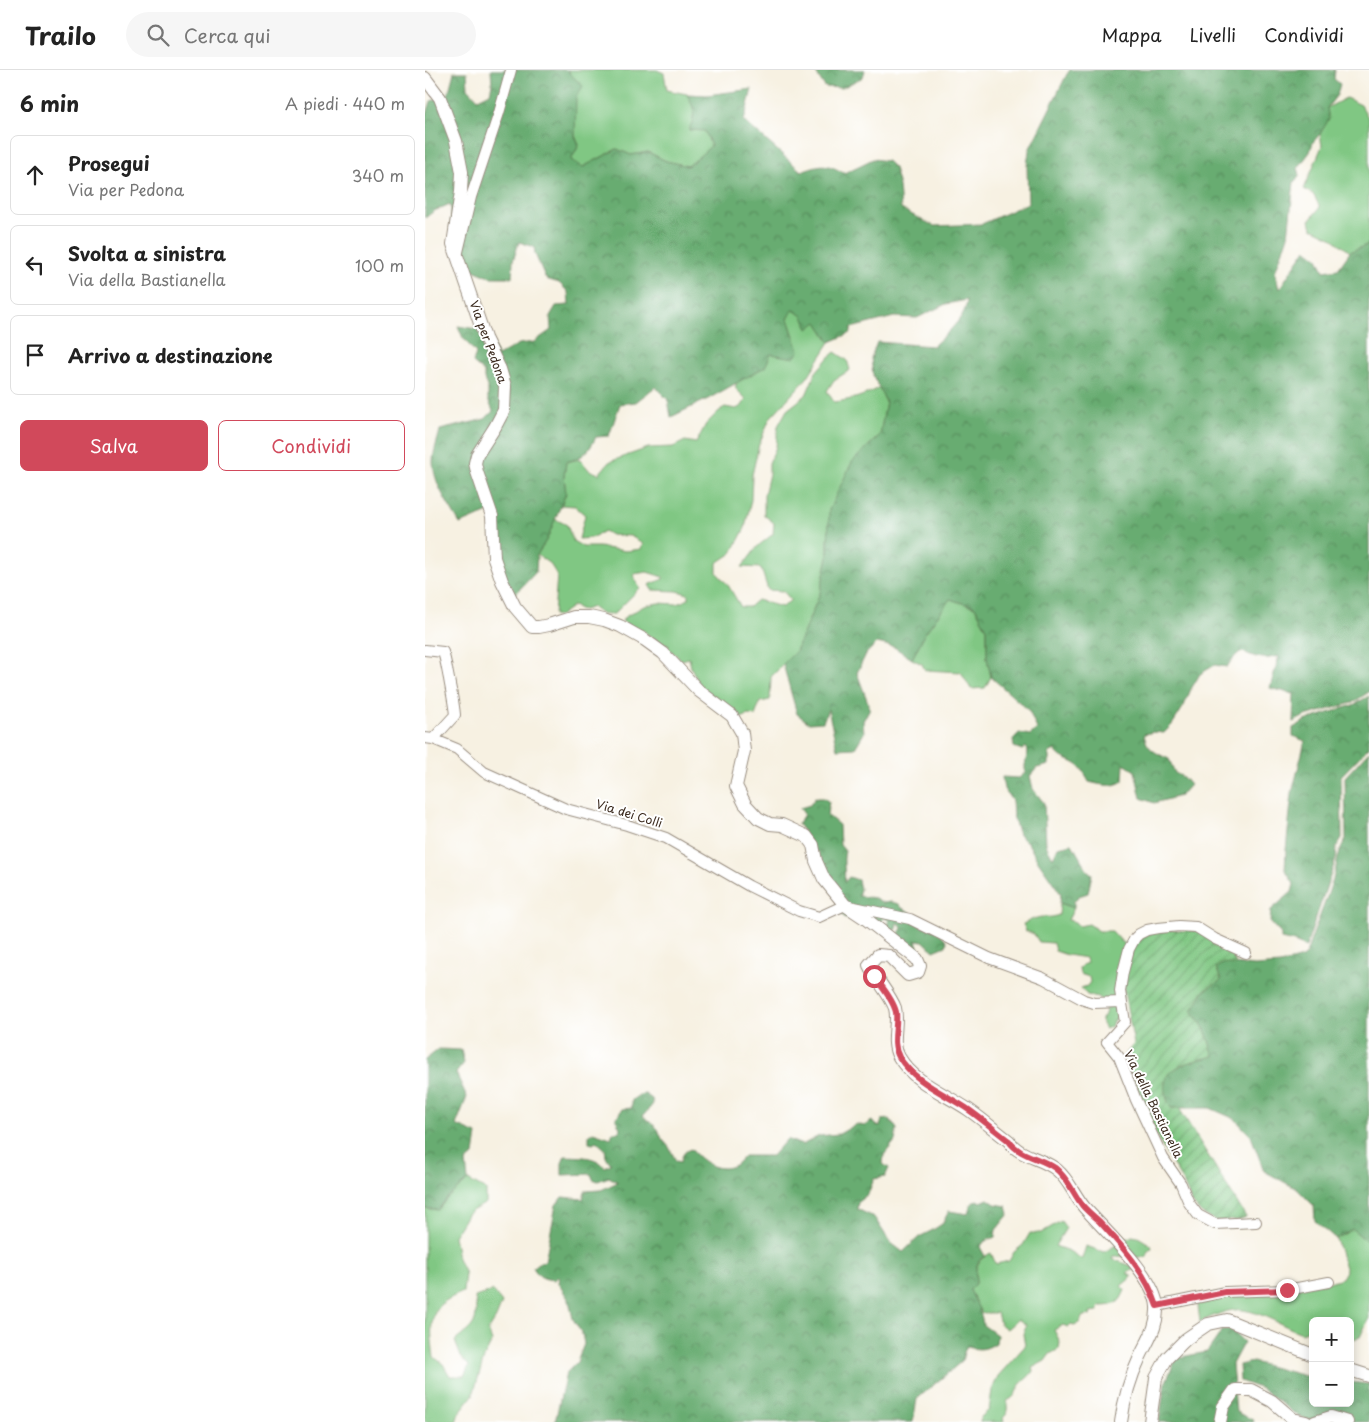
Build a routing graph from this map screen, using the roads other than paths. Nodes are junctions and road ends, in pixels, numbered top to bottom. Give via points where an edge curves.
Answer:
1 (511, 70) edge
2 (425, 78) edge
3 (457, 257) junction
4 (425, 650) edge
5 (429, 738) edge
6 (845, 905) junction
7 (1246, 953) dead end
8 (1121, 1002) junction
9 (1256, 1222) dead end
10 (1329, 1282) dead end
11 (1157, 1306) junction
12 (1309, 1353) edge
13 (1354, 1371) edge
14 (1369, 1376) edge
15 (1121, 1422) edge
16 (1150, 1422) edge
17 (1220, 1422) edge
18 (1306, 1422) edge
19 (1315, 1422) edge
20 (1347, 1422) edge

1 - 3 street via 471,197
2 - 3 street, Via per Pedona via 440,98 457,141 462,172 453,244
3 - 6 street, Via per Pedona via 505,386 505,410 477,454 475,463 492,516 495,558 515,607 532,627 574,617 589,617 620,626 663,653 699,691 732,716 742,733 743,751 737,786 745,804 758,818 806,836 813,845 824,879
4 - 5 street, Via dei Colli via 443,652 455,715
5 - 6 street, Via dei Colli via 457,749 483,772 567,809 666,838 799,911 819,917
6 - 8 street via 910,920 1094,1003
6 - 11 street via 908,951 920,966 918,972 908,975 889,956 878,955 869,965 894,1004 898,1056 917,1077 969,1110 1012,1146 1056,1169 1144,1275
7 - 8 street via 1196,927 1147,930 1135,938 1129,950 1123,972
8 - 9 street, Via della Bastianella via 1125,1022 1107,1042 1119,1057 1163,1158 1181,1184 1189,1203 1198,1214 1215,1224
10 - 11 street via 1287,1290 1225,1292
11 - 15 street via 1151,1338 1126,1390
12 - 16 street via 1227,1320 1208,1324 1167,1358 1156,1378
13 - 14 street
17 - 18 street via 1223,1407 1235,1390 1251,1390 1272,1401 1293,1419
19 - 20 street via 1331,1417

